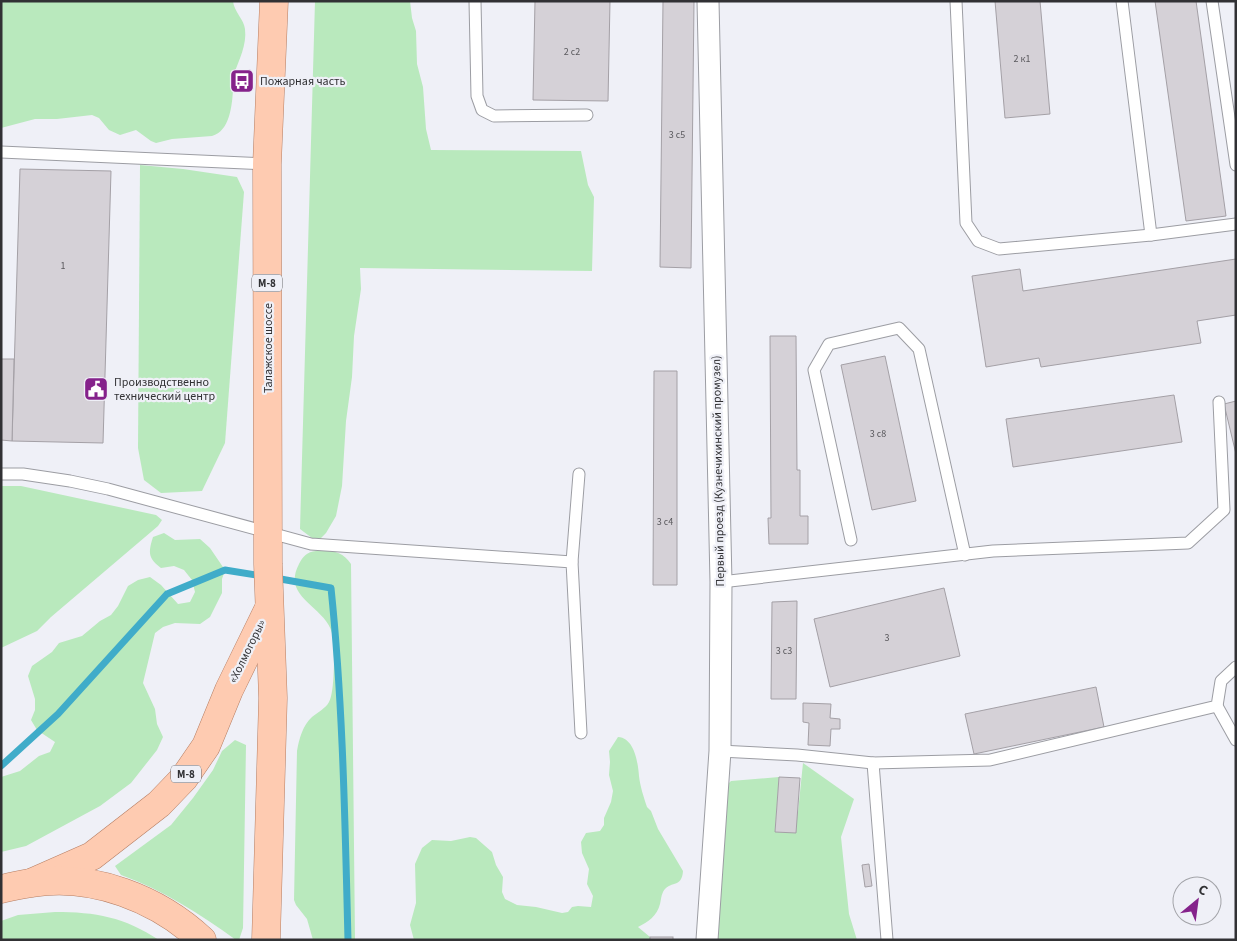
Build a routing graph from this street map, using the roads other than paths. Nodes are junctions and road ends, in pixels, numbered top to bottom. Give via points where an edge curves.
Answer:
1 (274, 1) edge
2 (474, 1) edge
3 (708, 1) edge
4 (956, 1) edge
5 (1122, 1) edge
6 (1212, 1) edge
7 (587, 115) dead end
8 (1, 152) edge
9 (267, 164) junction
10 (1236, 165) edge
11 (1236, 224) edge
12 (1152, 235) junction
13 (1219, 402) dead end
14 (1, 474) edge
15 (579, 474) dead end
16 (269, 533) junction
17 (851, 540) dead end
18 (965, 555) junction
19 (572, 562) junction
20 (721, 582) junction
21 (269, 585) junction
22 (1236, 667) edge
23 (1217, 706) junction
24 (581, 733) dead end
25 (1236, 740) edge
26 (720, 751) junction
27 (873, 763) junction
28 (33, 882) junction
29 (1, 889) edge
30 (202, 940) edge
31 (266, 940) edge
32 (707, 940) edge
33 (887, 940) edge

1 - 9 main road, Талажское шоссе / М-8
2 - 7 lane via 477,96 482,110 494,116
3 - 20 street, Первый проезд (Кузнечихинский промузел)
4 - 12 lane via 966,223 978,241 999,249
5 - 12 lane
6 - 10 lane
8 - 9 lane
9 - 16 main road, Талажское шоссе / М-8
11 - 12 lane
13 - 18 lane via 1224,510 1188,543
14 - 16 lane via 22,474 108,489
15 - 19 lane
16 - 19 lane via 311,544
16 - 21 main road, Талажское шоссе / М-8
17 - 18 lane via 814,370 829,344 899,328 919,349
18 - 20 lane
19 - 24 lane
20 - 26 street, Первый проезд (Кузнечихинский промузел)
21 - 28 main road, «Холмогоры» / М-8 via 206,746 184,778 159,804 92,856
21 - 31 main road, «Холмогоры» / М-8 via 273,698
22 - 23 lane via 1221,681
23 - 25 lane
23 - 27 lane via 990,760
26 - 27 lane via 797,754
26 - 32 street, Первый проезд (Кузнечихинский промузел)
27 - 33 lane
28 - 29 main road, «Холмогоры» / М-8
28 - 30 main road, «Холмогоры» / М-8 via 71,882 108,887 144,900 174,917

